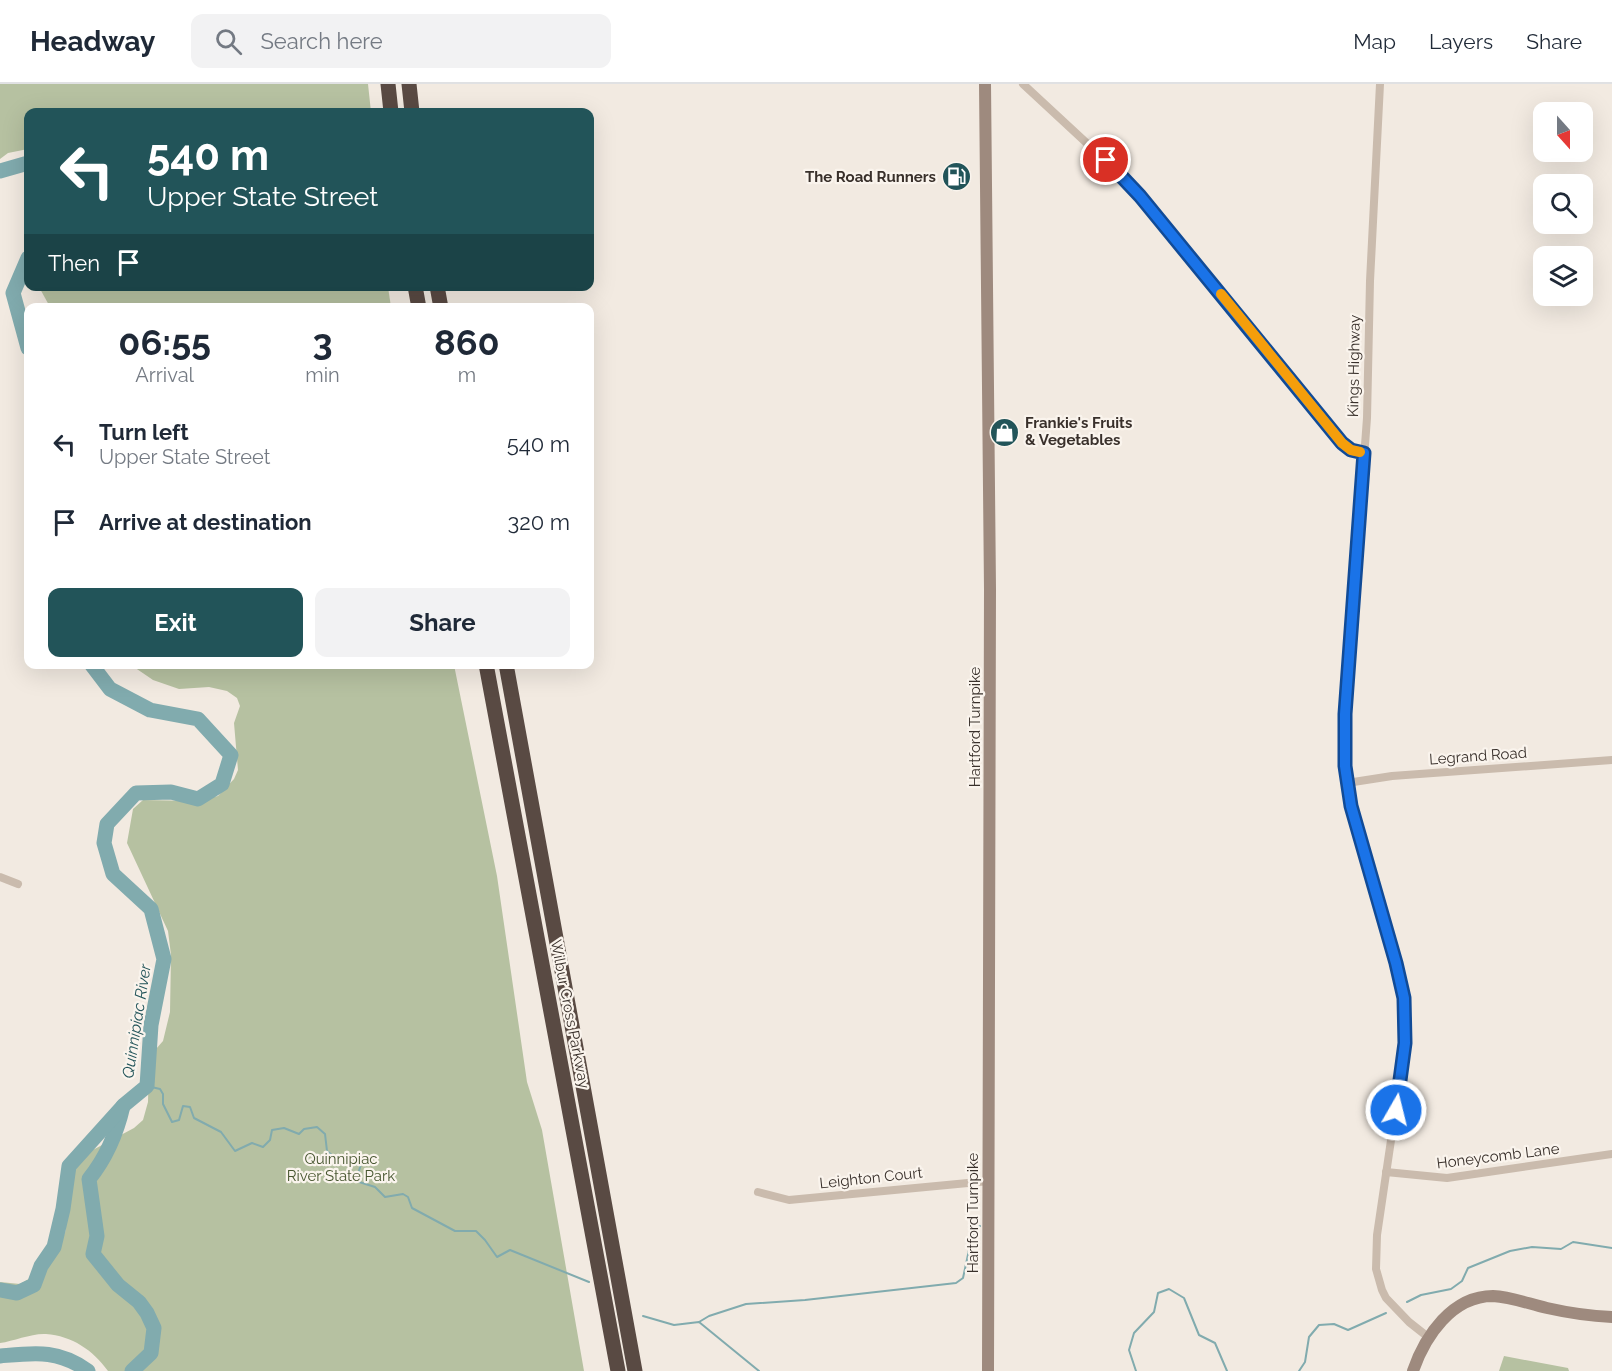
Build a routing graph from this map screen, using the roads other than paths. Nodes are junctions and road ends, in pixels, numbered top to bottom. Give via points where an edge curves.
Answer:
1 (388, 84) edge
2 (409, 84) edge
3 (985, 84) edge
4 (1023, 84) edge
5 (1380, 84) edge
6 (391, 108) edge
7 (412, 108) edge
8 (1364, 453) junction
9 (487, 669) edge
10 (507, 669) edge
11 (1612, 760) edge
12 (1347, 783) junction
13 (0, 877) edge
14 (18, 885) dead end
15 (1612, 1154) edge
16 (1386, 1172) junction
17 (989, 1181) junction
18 (758, 1192) dead end
19 (1612, 1317) edge
20 (1428, 1337) junction
21 (618, 1371) edge
22 (635, 1371) edge
23 (988, 1371) edge
24 (1413, 1371) edge

1 - 6 highway
2 - 7 highway
3 - 17 main road, Hartford Turnpike via 990,589
4 - 8 street via 1133,188 1342,443
5 - 8 street, Kings Highway
8 - 12 street, Kings Highway via 1345,714
9 - 21 highway, Wilbur Cross Parkway
10 - 22 highway, Wilbur Cross Parkway
11 - 12 street, Legrand Road via 1392,776
12 - 16 street, Kings Highway via 1405,1006 1405,1043
13 - 14 street
15 - 16 street, Honeycomb Lane via 1447,1178
16 - 20 street, Kings Highway via 1376,1249 1377,1276 1392,1305
17 - 18 street, Leighton Court via 789,1200
17 - 23 main road, Hartford Turnpike
19 - 20 main road via 1569,1313 1505,1297 1483,1297 1460,1306
20 - 24 main road

